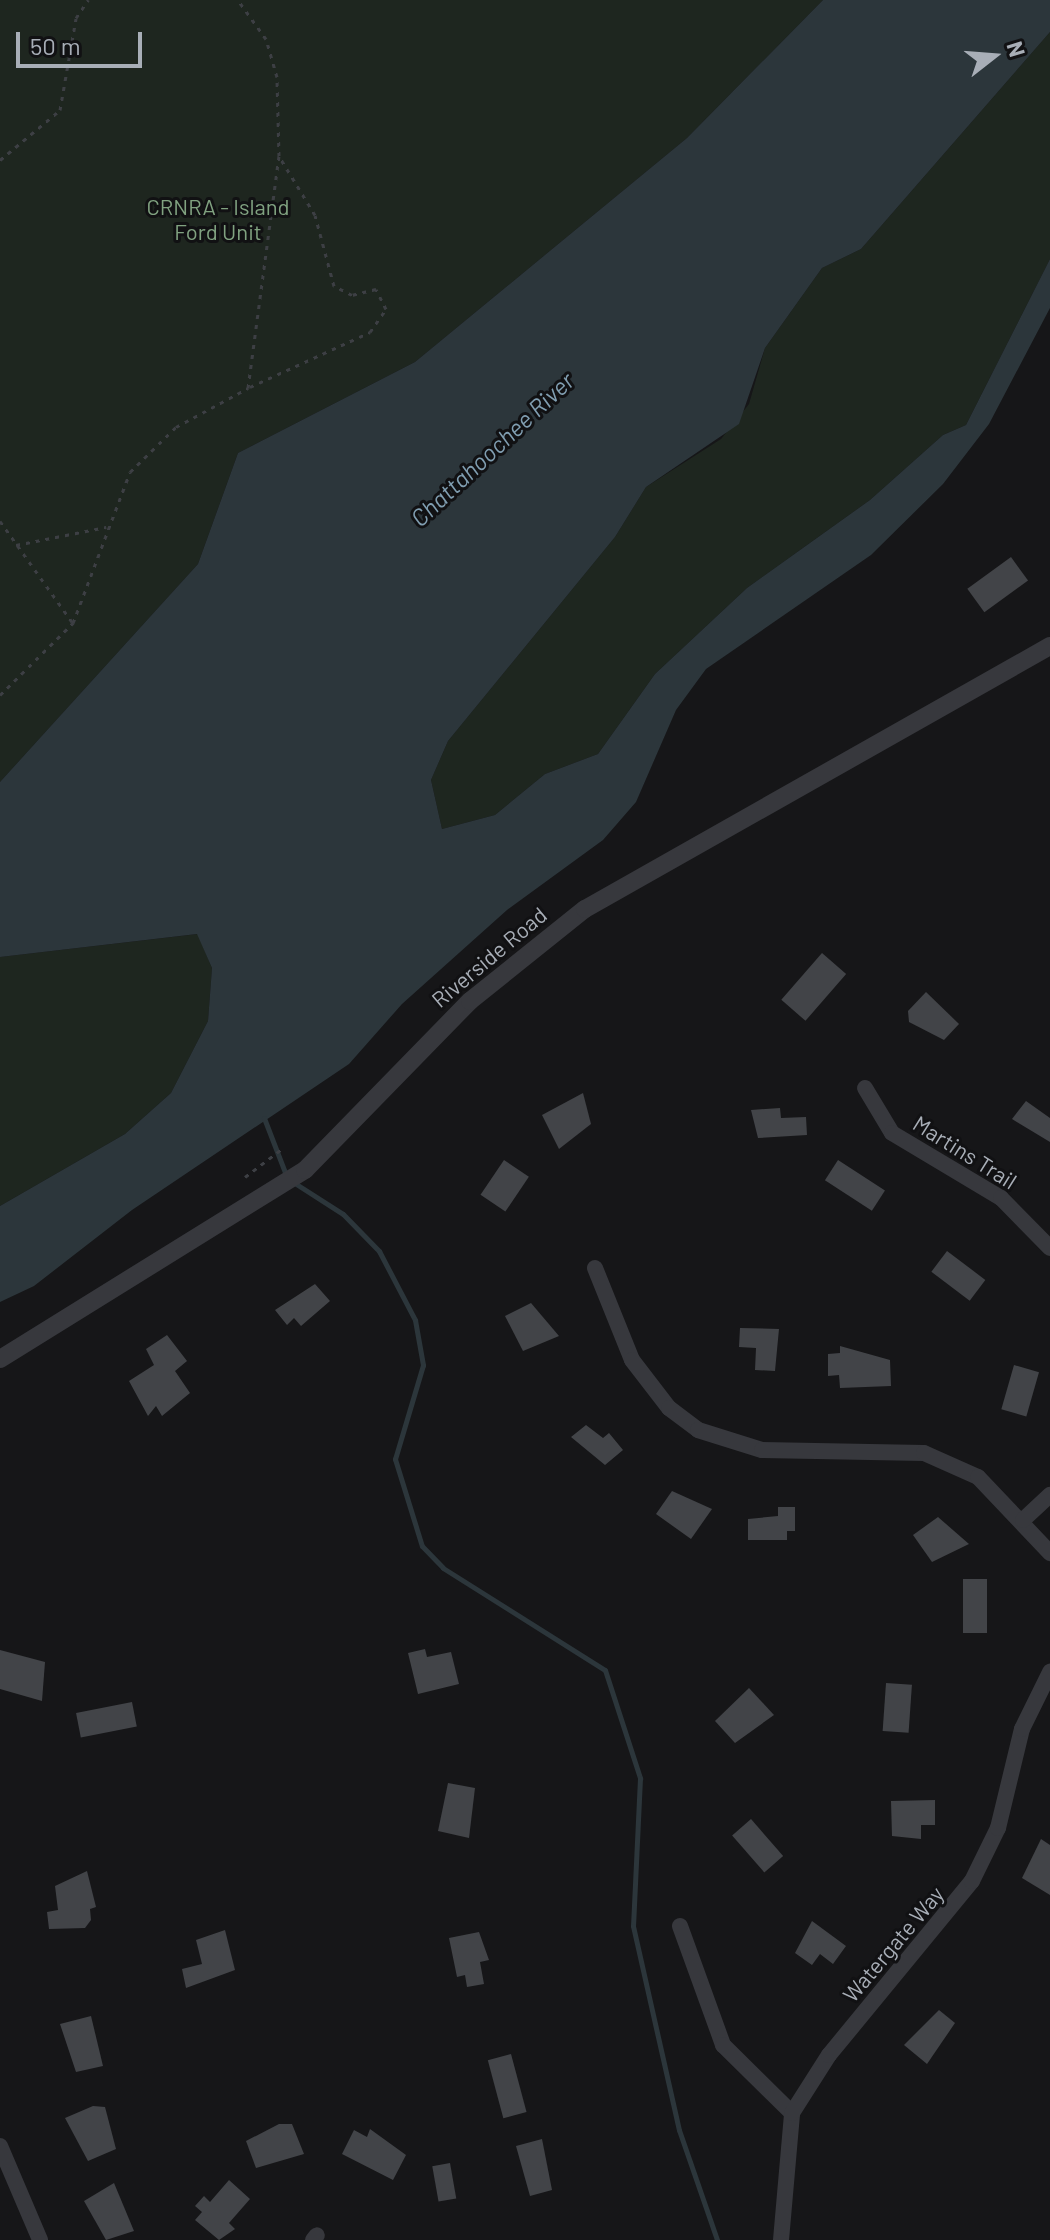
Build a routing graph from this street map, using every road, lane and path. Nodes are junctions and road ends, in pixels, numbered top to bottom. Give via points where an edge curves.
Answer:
1 (88, 0) edge
2 (238, 0) edge
3 (279, 156) junction
4 (0, 160) edge
5 (248, 388) junction
6 (0, 521) edge
7 (107, 526) junction
8 (16, 545) junction
9 (73, 623) junction
10 (1050, 646) edge
11 (0, 695) edge
12 (865, 1088) dead end
13 (283, 1148) dead end
14 (245, 1177) dead end
15 (1050, 1248) edge
16 (595, 1268) dead end
17 (0, 1359) edge
18 (1050, 1495) edge
19 (1023, 1520) junction
20 (1050, 1553) edge
21 (1050, 1672) edge
22 (680, 1926) dead end
23 (792, 2113) junction
24 (0, 2146) edge
25 (40, 2240) edge
26 (781, 2240) edge

1 - 4 path via 76,18 60,110
2 - 3 path via 266,39 277,77
3 - 5 path
3 - 5 path via 315,215 334,286 352,295 376,289 386,309 370,332
5 - 7 path via 176,427 130,472
6 - 8 path
7 - 8 path
7 - 9 path
8 - 9 path
9 - 11 path
10 - 17 street, Riverside Road via 585,909 470,1001 305,1170
12 - 15 street, Martins Trail via 892,1133 1001,1198
13 - 14 path
16 - 19 street via 632,1360 669,1408 698,1430 762,1450 880,1446 924,1453 978,1477
18 - 19 street
19 - 20 street
21 - 23 street, Watergate Way via 1022,1729 998,1828 972,1881 829,2055
22 - 23 street via 723,2045
23 - 26 street, Watergate Way
24 - 25 street

